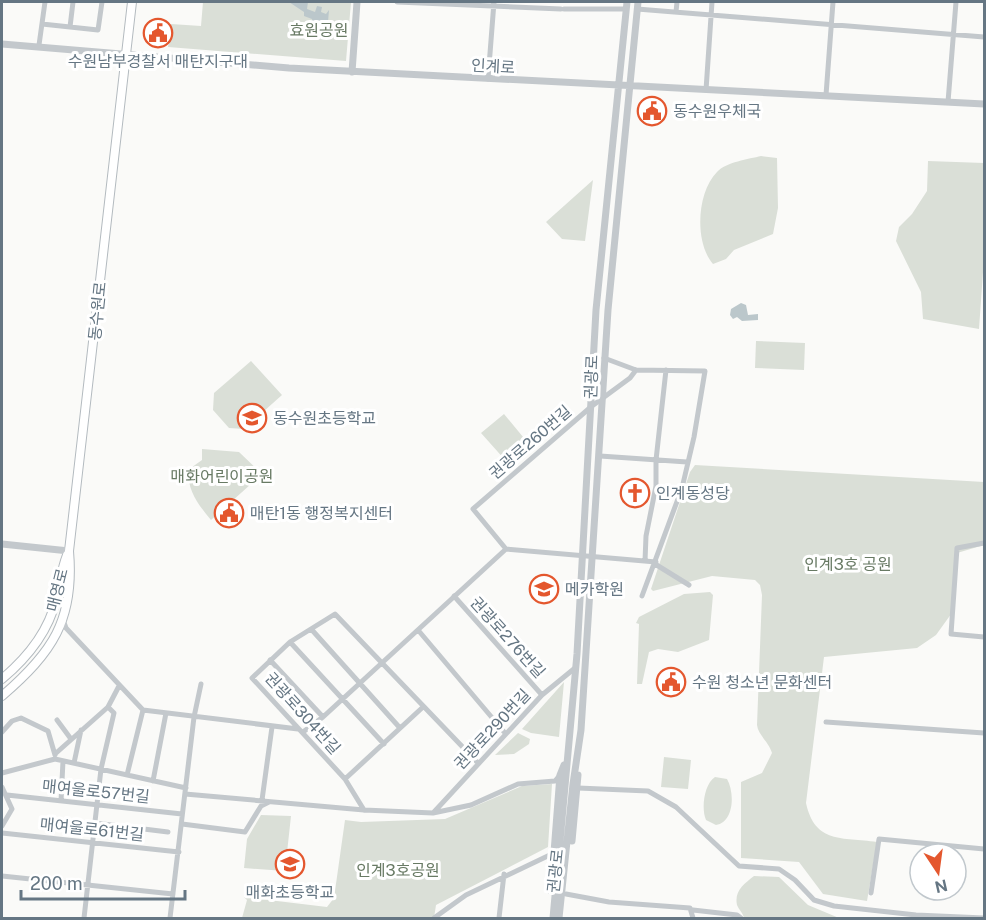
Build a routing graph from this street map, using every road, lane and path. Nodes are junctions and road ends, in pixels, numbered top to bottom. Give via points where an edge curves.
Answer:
1 (45, 2) edge
2 (73, 2) edge
3 (102, 2) edge
4 (132, 2) edge
5 (357, 2) edge
6 (397, 2) edge
7 (580, 2) edge
8 (677, 2) edge
9 (712, 2) edge
10 (833, 2) edge
11 (956, 2) edge
12 (446, 3) edge
13 (494, 4) edge
14 (546, 5) edge
15 (626, 5) edge
16 (637, 5) edge
17 (579, 10) junction
18 (676, 12) junction
19 (711, 14) junction
20 (42, 24) junction
21 (831, 24) junction
22 (70, 27) junction
23 (953, 34) junction
24 (984, 37) edge
25 (2, 44) edge
26 (39, 45) junction
27 (126, 56) junction
28 (352, 72) junction
29 (488, 79) junction
30 (619, 85) junction
31 (631, 86) junction
32 (705, 90) junction
33 (826, 95) junction
34 (948, 102) junction
35 (984, 104) edge
36 (604, 358) junction
37 (636, 370) junction
38 (666, 370) junction
39 (604, 396) junction
40 (592, 406) junction
41 (600, 456) junction
42 (656, 460) junction
43 (687, 462) junction
44 (984, 543) edge
45 (2, 544) edge
46 (506, 549) junction
47 (69, 551) junction
48 (582, 554) junction
49 (593, 555) junction
50 (645, 561) junction
51 (655, 563) junction
52 (689, 585) dead end
53 (454, 596) junction
54 (642, 596) dead end
55 (63, 620) junction
56 (312, 630) junction
57 (418, 630) junction
58 (984, 637) edge
59 (290, 642) junction
60 (270, 660) junction
61 (381, 664) junction
62 (575, 668) junction
63 (2, 679) edge
64 (360, 683) junction
65 (201, 684) dead end
66 (119, 686) junction
67 (542, 695) junction
68 (2, 696) edge
69 (342, 700) junction
70 (108, 707) junction
71 (423, 707) junction
72 (143, 710) junction
73 (166, 713) junction
74 (194, 717) junction
75 (323, 717) junction
76 (57, 720) dead end
77 (826, 722) dead end
78 (272, 727) junction
79 (400, 728) junction
80 (81, 730) junction
81 (301, 730) junction
82 (2, 732) edge
83 (506, 733) junction
84 (984, 733) edge
85 (71, 739) junction
86 (384, 744) junction
87 (578, 754) junction
88 (55, 757) junction
89 (567, 757) junction
90 (63, 761) junction
91 (478, 763) junction
92 (74, 764) junction
93 (101, 769) junction
94 (2, 773) edge
95 (127, 775) junction
96 (560, 776) junction
97 (345, 780) junction
98 (153, 781) junction
99 (2, 787) edge
100 (578, 788) junction
101 (185, 791) junction
102 (7, 795) junction
103 (61, 801) junction
104 (266, 802) junction
105 (97, 804) junction
106 (567, 806) junction
107 (364, 810) junction
108 (433, 813) junction
109 (182, 814) junction
110 (95, 823) junction
111 (182, 824) junction
112 (2, 826) edge
113 (2, 832) edge
114 (168, 832) dead end
115 (93, 842) junction
116 (984, 849) edge
117 (179, 852) junction
118 (554, 853) junction
119 (504, 874) junction
120 (2, 876) edge
121 (88, 886) junction
122 (871, 893) dead end
123 (173, 894) junction
124 (566, 894) junction
125 (693, 910) junction
126 (916, 917) edge
127 (84, 918) edge
128 (170, 918) edge
129 (434, 918) edge
130 (499, 918) edge
131 (551, 918) edge
132 (561, 918) edge
133 (693, 918) edge
134 (741, 918) edge
135 (984, 918) edge

1 - 20 street
2 - 22 street
3 - 22 street via 98,30
4 - 27 main road, 동수원로
5 - 28 street
6 - 12 street
7 - 17 street
8 - 18 street
9 - 19 street
10 - 21 street
11 - 23 street
12 - 13 street
13 - 14 street
13 - 29 street
14 - 17 street
15 - 17 street
15 - 30 street
16 - 18 street
16 - 31 street, 권광로
18 - 19 street
19 - 21 street
19 - 32 street
20 - 22 street
20 - 26 street
21 - 23 street
21 - 33 street
23 - 24 street
23 - 34 street
25 - 26 street, 인계로
26 - 27 street, 인계로
27 - 28 street, 인계로
27 - 47 main road, 동수원로
28 - 29 street, 인계로
29 - 30 street, 인계로
30 - 31 street, 인계로
30 - 40 street, 권광로 via 596,310
31 - 32 street, 인계로
31 - 36 street, 권광로
32 - 33 street, 인계로
33 - 34 street, 인계로
34 - 35 street, 인계로
36 - 37 street
36 - 39 street, 권광로
37 - 38 street
37 - 39 street, 권광로260번길
38 - 42 street
38 - 43 street via 705,371
39 - 40 street, 권광로260번길
39 - 41 street, 권광로
40 - 46 street, 권광로260번길 via 474,509
40 - 48 street, 권광로
41 - 42 street
41 - 49 street, 권광로
42 - 43 street
42 - 50 street
43 - 51 street via 679,498
44 - 58 street via 957,548 951,634
45 - 47 street, 매영로
46 - 48 street
46 - 53 street, 권광로276번길
47 - 55 main road, 동수원로
47 - 63 main road, 매영로 via 45,631
48 - 49 street
48 - 62 street, 권광로
49 - 50 street
49 - 87 street, 권광로
50 - 51 street
51 - 52 street
51 - 54 street
53 - 57 street, 권광로276번길
53 - 67 street, 권광로276번길
55 - 66 street
55 - 68 main road, 동수원로 via 45,654
56 - 59 street
56 - 61 street via 334,615
56 - 64 street
57 - 61 street, 권광로276번길
57 - 83 street
59 - 60 street, 권광로304번길
59 - 69 street
60 - 75 street
60 - 81 street, 권광로304번길 via 252,678
61 - 64 street, 권광로276번길
61 - 71 street
62 - 67 street, 권광로290번길
62 - 89 street, 권광로
64 - 69 street, 권광로276번길
64 - 79 street
65 - 74 street
66 - 70 street
66 - 72 street
67 - 83 street, 권광로290번길
69 - 75 street, 권광로276번길
69 - 86 street
70 - 80 street
70 - 93 street via 114,713
71 - 79 street
71 - 91 street
72 - 73 street
72 - 95 street
73 - 74 street
73 - 98 street
74 - 78 street
74 - 101 street
75 - 81 street, 권광로276번길
76 - 85 street
77 - 84 street
78 - 81 street
78 - 104 street
79 - 86 street
80 - 85 street
80 - 92 street
81 - 97 street, 권광로304번길
82 - 88 street via 21,718 48,731
83 - 91 street, 권광로290번길
85 - 88 street
86 - 97 street
87 - 100 street, 권광로
87 - 106 street, 권광로
88 - 90 street
88 - 94 street
89 - 96 street, 권광로
89 - 106 street, 권광로
90 - 92 street
90 - 103 street
91 - 108 street, 권광로290번길
92 - 93 street
93 - 95 street
93 - 105 street
95 - 98 street
96 - 108 street via 555,781 518,784 471,805
96 - 118 street, 권광로
97 - 107 street, 권광로304번길
98 - 101 street
99 - 102 street
100 - 124 street, 권광로
100 - 126 street via 648,791 676,807 739,866 779,869 814,900 834,906
101 - 104 street
101 - 109 street
102 - 103 street, 매여울로57번길
102 - 112 street via 12,809
103 - 105 street, 매여울로57번길
104 - 107 street
104 - 111 street via 245,832
105 - 109 street, 매여울로57번길
105 - 110 street
106 - 131 street
106 - 132 street
107 - 108 street
109 - 111 street
110 - 114 street
110 - 115 street
111 - 117 street
113 - 115 street, 매여울로61번길
115 - 117 street, 매여울로61번길
115 - 121 street
116 - 122 street via 879,839
117 - 123 street
118 - 119 street
118 - 131 street, 권광로
119 - 129 street
119 - 130 street
120 - 121 street
121 - 123 street
121 - 127 street
123 - 128 street
124 - 125 street
124 - 132 street, 권광로
125 - 133 street
125 - 134 street
126 - 135 street

